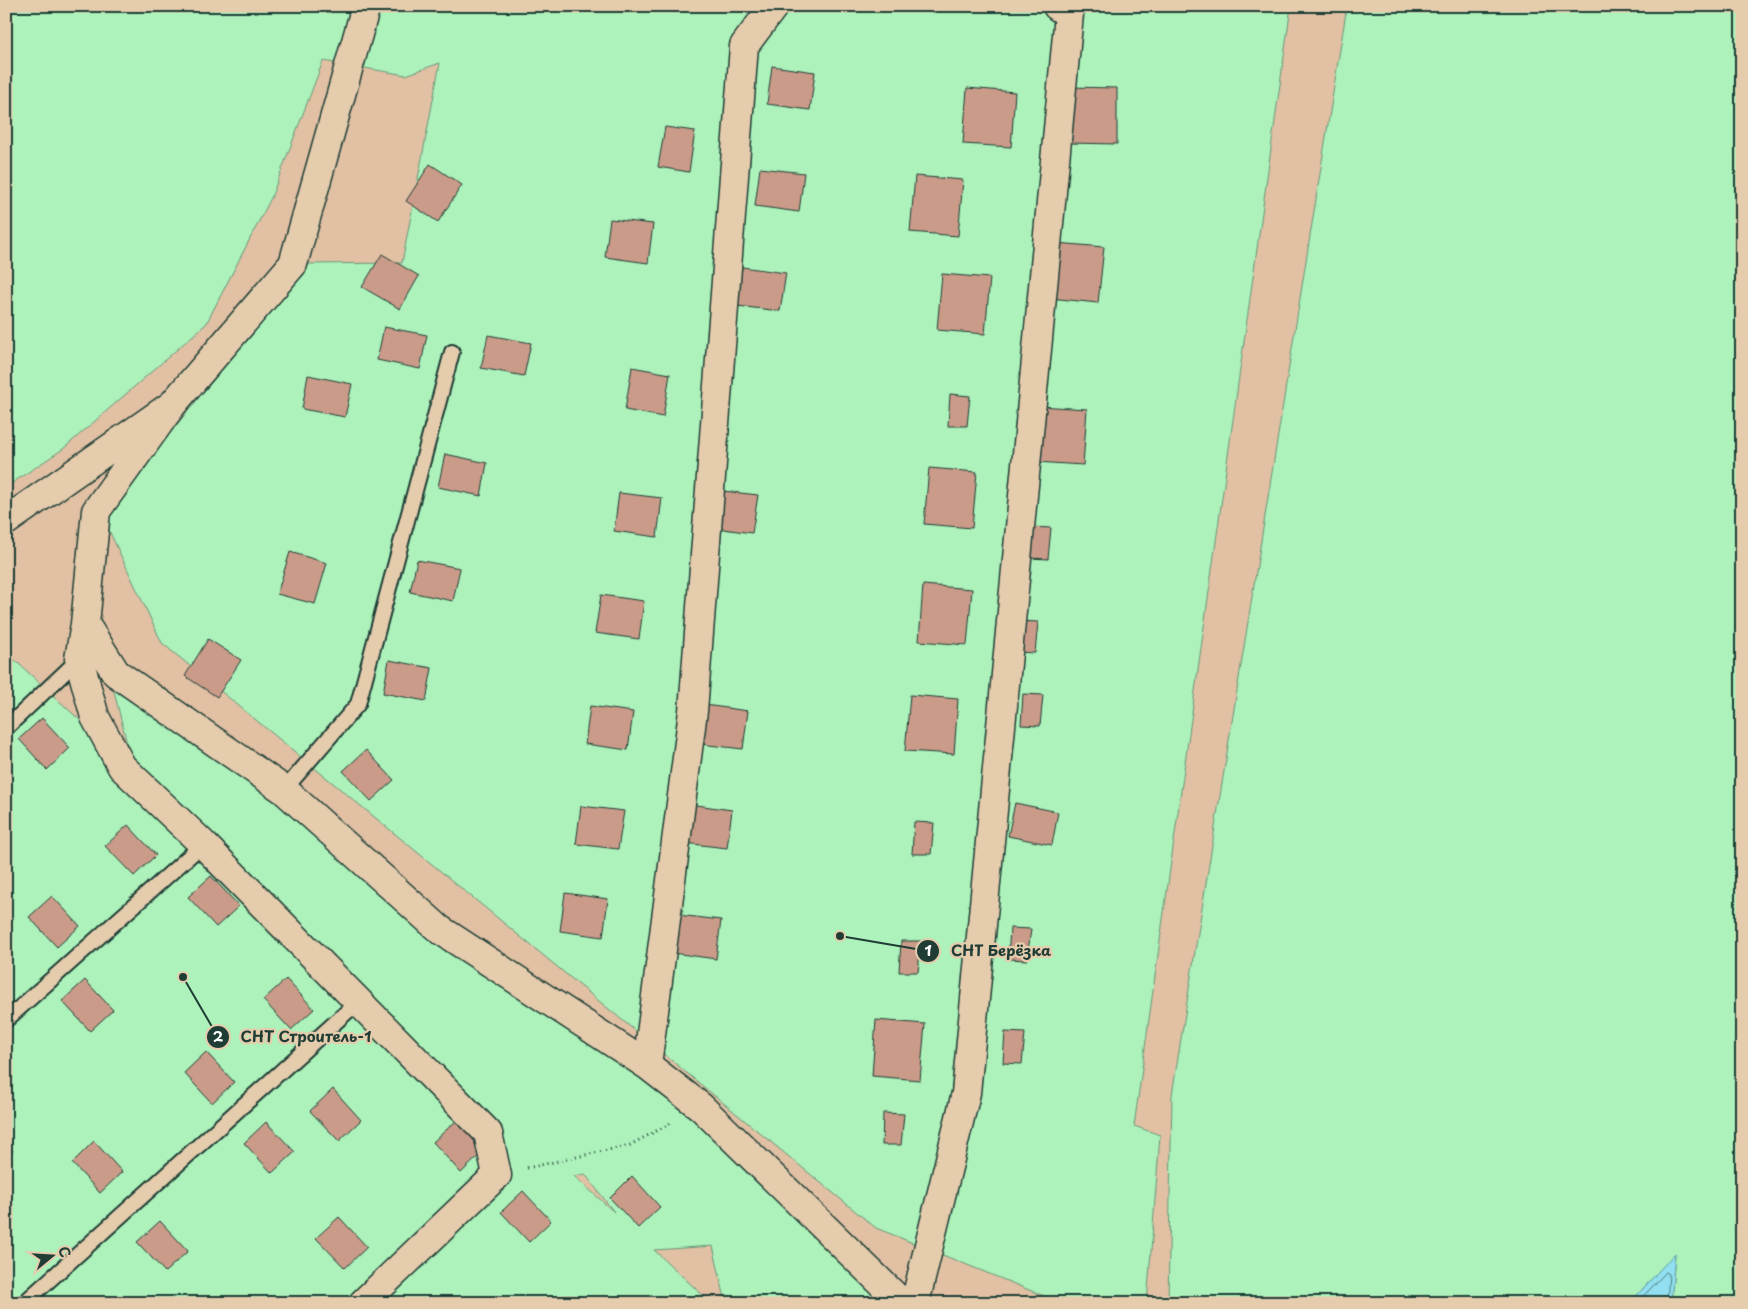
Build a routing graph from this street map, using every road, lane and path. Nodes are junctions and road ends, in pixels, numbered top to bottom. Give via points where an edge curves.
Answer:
1 (366, 6) edge
2 (774, 6) edge
3 (1057, 6) edge
4 (452, 352) dead end
5 (172, 405) junction
6 (6, 521) edge
7 (85, 624) junction
8 (79, 659) junction
9 (6, 728) edge
10 (284, 790) junction
11 (204, 844) junction
12 (359, 1001) junction
13 (6, 1020) edge
14 (647, 1065) junction
15 (702, 1107) junction
16 (497, 1175) junction
17 (24, 1303) edge
18 (363, 1303) edge
19 (902, 1303) edge
20 (915, 1303) edge

1 - 5 street via 293,264
2 - 14 street via 744,46 693,711
3 - 20 street via 1069,14 966,1093
4 - 10 lane via 358,704
5 - 6 street
5 - 7 street via 96,511
7 - 8 street
7 - 10 street via 116,673
8 - 9 lane
8 - 11 street via 95,717 122,767
10 - 14 street via 440,929
11 - 12 street
11 - 13 lane
12 - 16 street via 488,1133
12 - 17 lane
14 - 15 street
15 - 16 path via 630,1145
15 - 19 street
16 - 18 street

